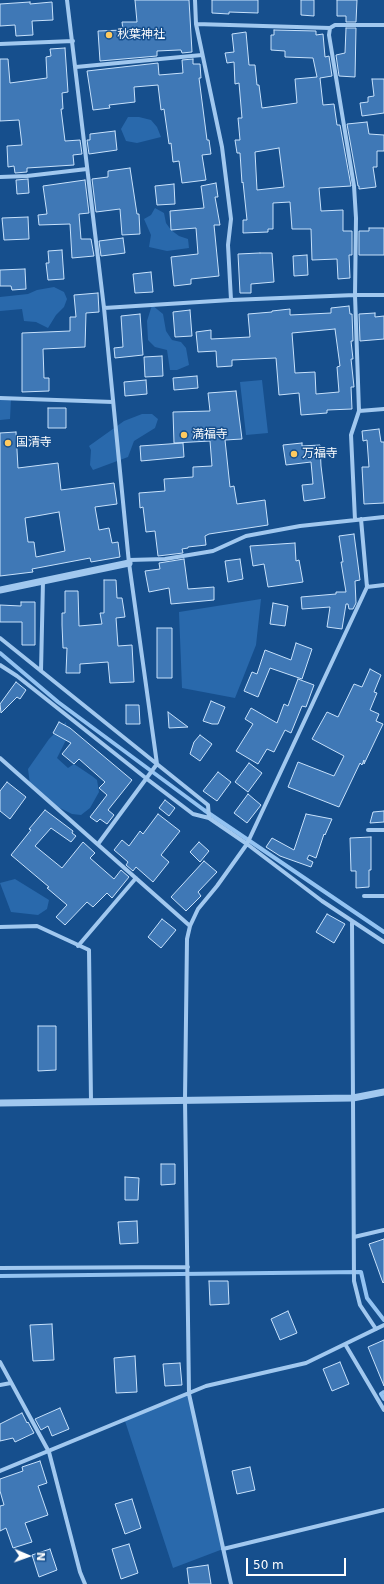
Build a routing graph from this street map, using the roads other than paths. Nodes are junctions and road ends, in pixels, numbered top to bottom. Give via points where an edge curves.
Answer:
1 (67, 0) edge
2 (195, 0) edge
3 (196, 24) junction
4 (384, 25) edge
5 (330, 28) junction
6 (73, 41) junction
7 (0, 44) edge
8 (202, 55) junction
9 (76, 67) junction
10 (87, 169) junction
11 (0, 177) edge
12 (355, 295) junction
13 (384, 296) edge
14 (231, 300) junction
15 (104, 308) junction
16 (0, 398) edge
17 (113, 402) junction
18 (384, 409) edge
19 (360, 411) junction
20 (384, 516) edge
21 (361, 519) junction
22 (355, 520) junction
23 (129, 561) junction
24 (43, 580) junction
25 (384, 585) edge
26 (367, 587) junction
27 (0, 590) edge
28 (0, 638) edge
29 (0, 665) edge
30 (41, 672) junction
31 (0, 758) edge
32 (157, 764) junction
33 (147, 779) junction
34 (209, 818) junction
35 (368, 830) dead end
36 (384, 830) edge
37 (98, 844) junction
38 (247, 844) junction
39 (136, 878) junction
40 (364, 896) dead end
41 (384, 896) edge
42 (352, 921) junction
43 (190, 926) junction
44 (0, 927) edge
45 (384, 942) edge
46 (78, 946) junction
47 (384, 1092) edge
48 (353, 1098) junction
49 (186, 1099) junction
50 (91, 1101) junction
51 (0, 1102) edge
52 (384, 1230) edge
53 (354, 1237) junction
54 (188, 1267) junction
55 (0, 1268) edge
56 (384, 1324) edge
57 (376, 1329) junction
58 (345, 1344) junction
59 (0, 1362) edge
60 (11, 1383) junction
61 (0, 1386) edge
62 (189, 1394) junction
63 (384, 1410) edge
64 (49, 1452) junction
65 (0, 1471) edge
66 (384, 1510) edge
67 (223, 1549) junction
68 (85, 1584) edge
69 (231, 1584) edge

1 - 6 street
2 - 3 street
3 - 5 street
3 - 8 street
4 - 5 street via 335,25
5 - 12 street via 329,35 354,186
6 - 7 street
6 - 9 street
8 - 9 street
8 - 14 street via 222,148 231,219 228,245
9 - 10 street
10 - 11 street
10 - 15 street
12 - 13 street
12 - 14 street
12 - 19 street
14 - 15 street
15 - 17 street
16 - 17 street
17 - 23 street
18 - 19 street
19 - 22 street via 351,435
20 - 21 street
21 - 22 street
21 - 26 street
22 - 23 street via 300,526 246,536 213,551 165,559
23 - 24 street
23 - 32 street
24 - 27 street
24 - 30 street
25 - 26 street
26 - 38 street
28 - 30 street
29 - 33 street
30 - 32 street
31 - 37 street
32 - 33 street
32 - 34 street via 208,805
33 - 34 street via 193,814
33 - 37 street
34 - 38 street
35 - 36 street
37 - 39 street
38 - 42 street
38 - 43 street via 198,909
39 - 43 street
39 - 46 street
40 - 41 street
42 - 45 street
42 - 48 street
43 - 49 street via 187,939
44 - 46 street via 37,926
46 - 50 street via 89,950
47 - 48 street
48 - 49 street
48 - 53 street
49 - 50 street
49 - 54 street
50 - 51 street
52 - 53 street
53 - 57 street via 354,1281 360,1305
54 - 55 street
54 - 62 street
56 - 57 street
57 - 58 street
58 - 62 street via 306,1363 206,1386
58 - 63 street
59 - 60 street
60 - 61 street
60 - 64 street
62 - 64 street
62 - 67 street
64 - 65 street
64 - 68 street
66 - 67 street
67 - 69 street

